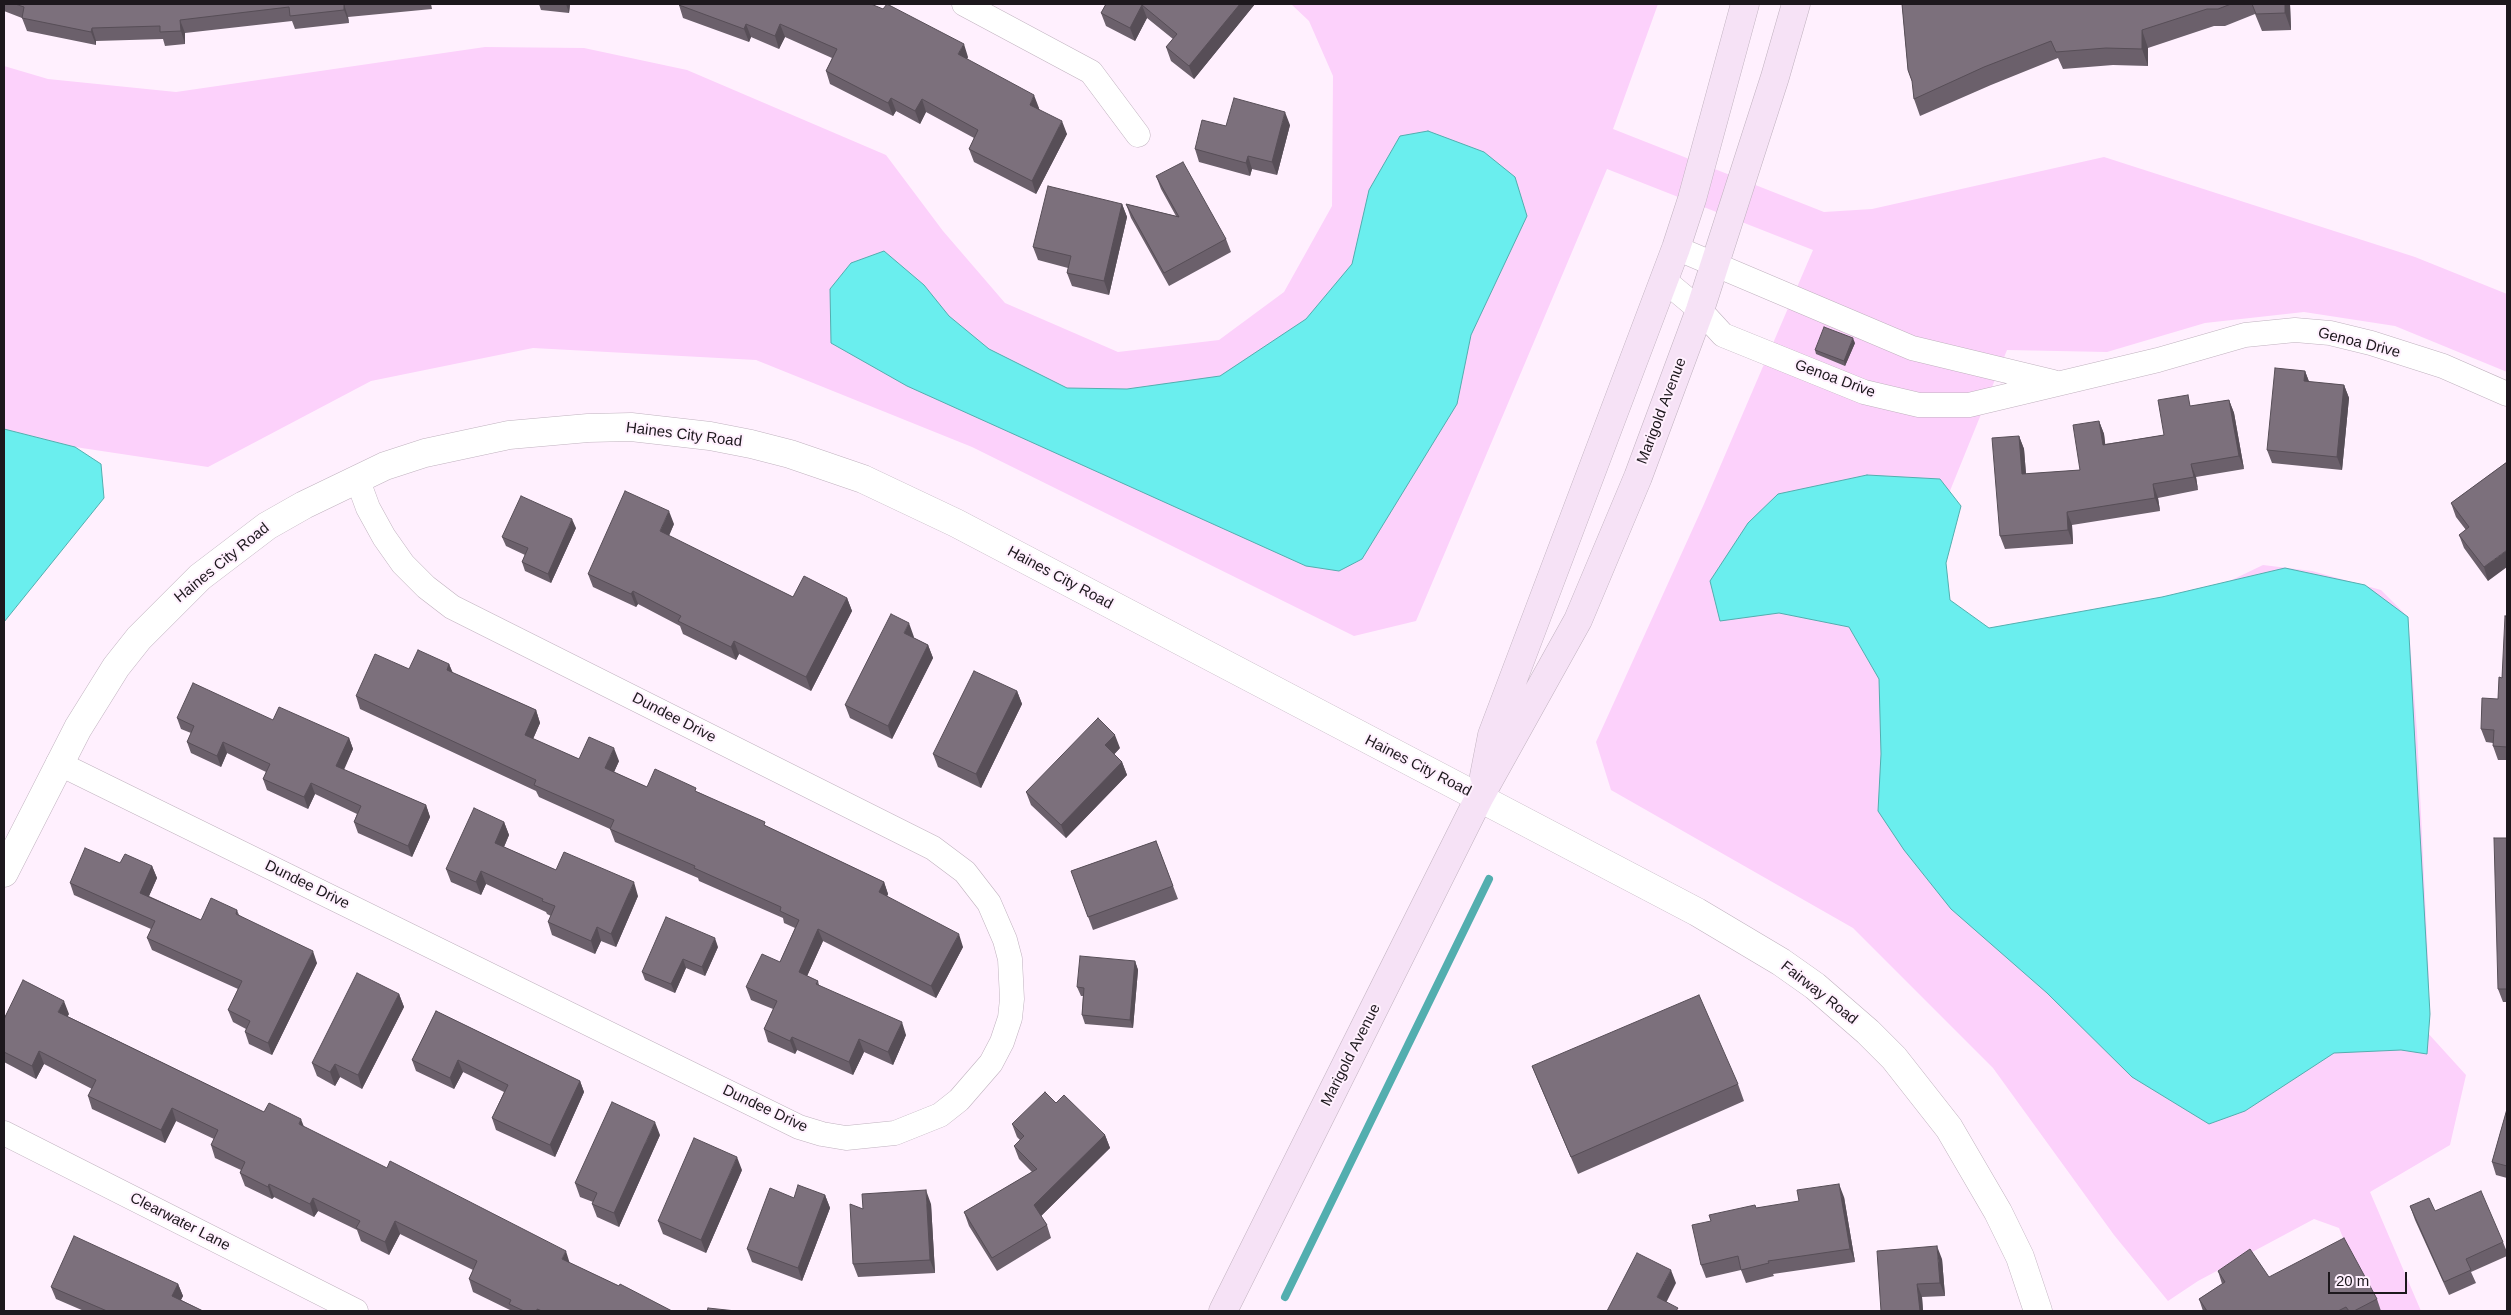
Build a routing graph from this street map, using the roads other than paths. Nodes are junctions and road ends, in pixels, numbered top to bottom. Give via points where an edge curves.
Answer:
1 (964, 4) edge
2 (1745, 4) edge
3 (1796, 4) edge
4 (1138, 135) dead end
5 (1676, 248) junction
6 (1716, 264) junction
7 (1664, 280) junction
8 (1700, 310) junction
9 (2059, 383) junction
10 (2507, 394) edge
11 (356, 478) junction
12 (58, 763) junction
13 (1479, 798) junction
14 (4, 873) edge
15 (4, 1134) edge
16 (356, 1311) edge
17 (1223, 1311) edge
18 (2038, 1311) edge

1 - 4 street via 1091,72
2 - 5 main road, Marigold Avenue
3 - 6 main road, Marigold Avenue
5 - 6 street, Genoa Drive
5 - 7 main road, Marigold Avenue
6 - 8 main road, Marigold Avenue
6 - 9 street, Genoa Drive via 1912,348
7 - 8 street, Genoa Drive
7 - 13 main road, Marigold Avenue via 1492,735
8 - 9 street, Genoa Drive via 1723,335 1864,392 1918,405 1969,405
8 - 13 main road, Marigold Avenue via 1638,477 1578,620
9 - 10 street, Genoa Drive via 2158,360 2244,335 2296,330 2371,342 2443,366
11 - 12 street, Haines City Road via 267,526 200,577 169,606 116,667
11 - 12 street, Dundee Drive via 368,508 403,564 452,607 933,848 964,872 989,903 1005,940 1010,959 1012,998 1002,1042 991,1063 959,1100 940,1115 895,1133 846,1138 799,1127
11 - 13 street, Haines City Road via 425,453 467,443 509,435 588,428 670,430 743,442 790,454 864,479 948,519
12 - 14 street, Haines City Road
13 - 17 main road, Marigold Avenue
13 - 18 street, Fairway Road via 1740,936 1815,986 1868,1032 1922,1091 1976,1171 2020,1257
15 - 16 street, Clearwater Lane

